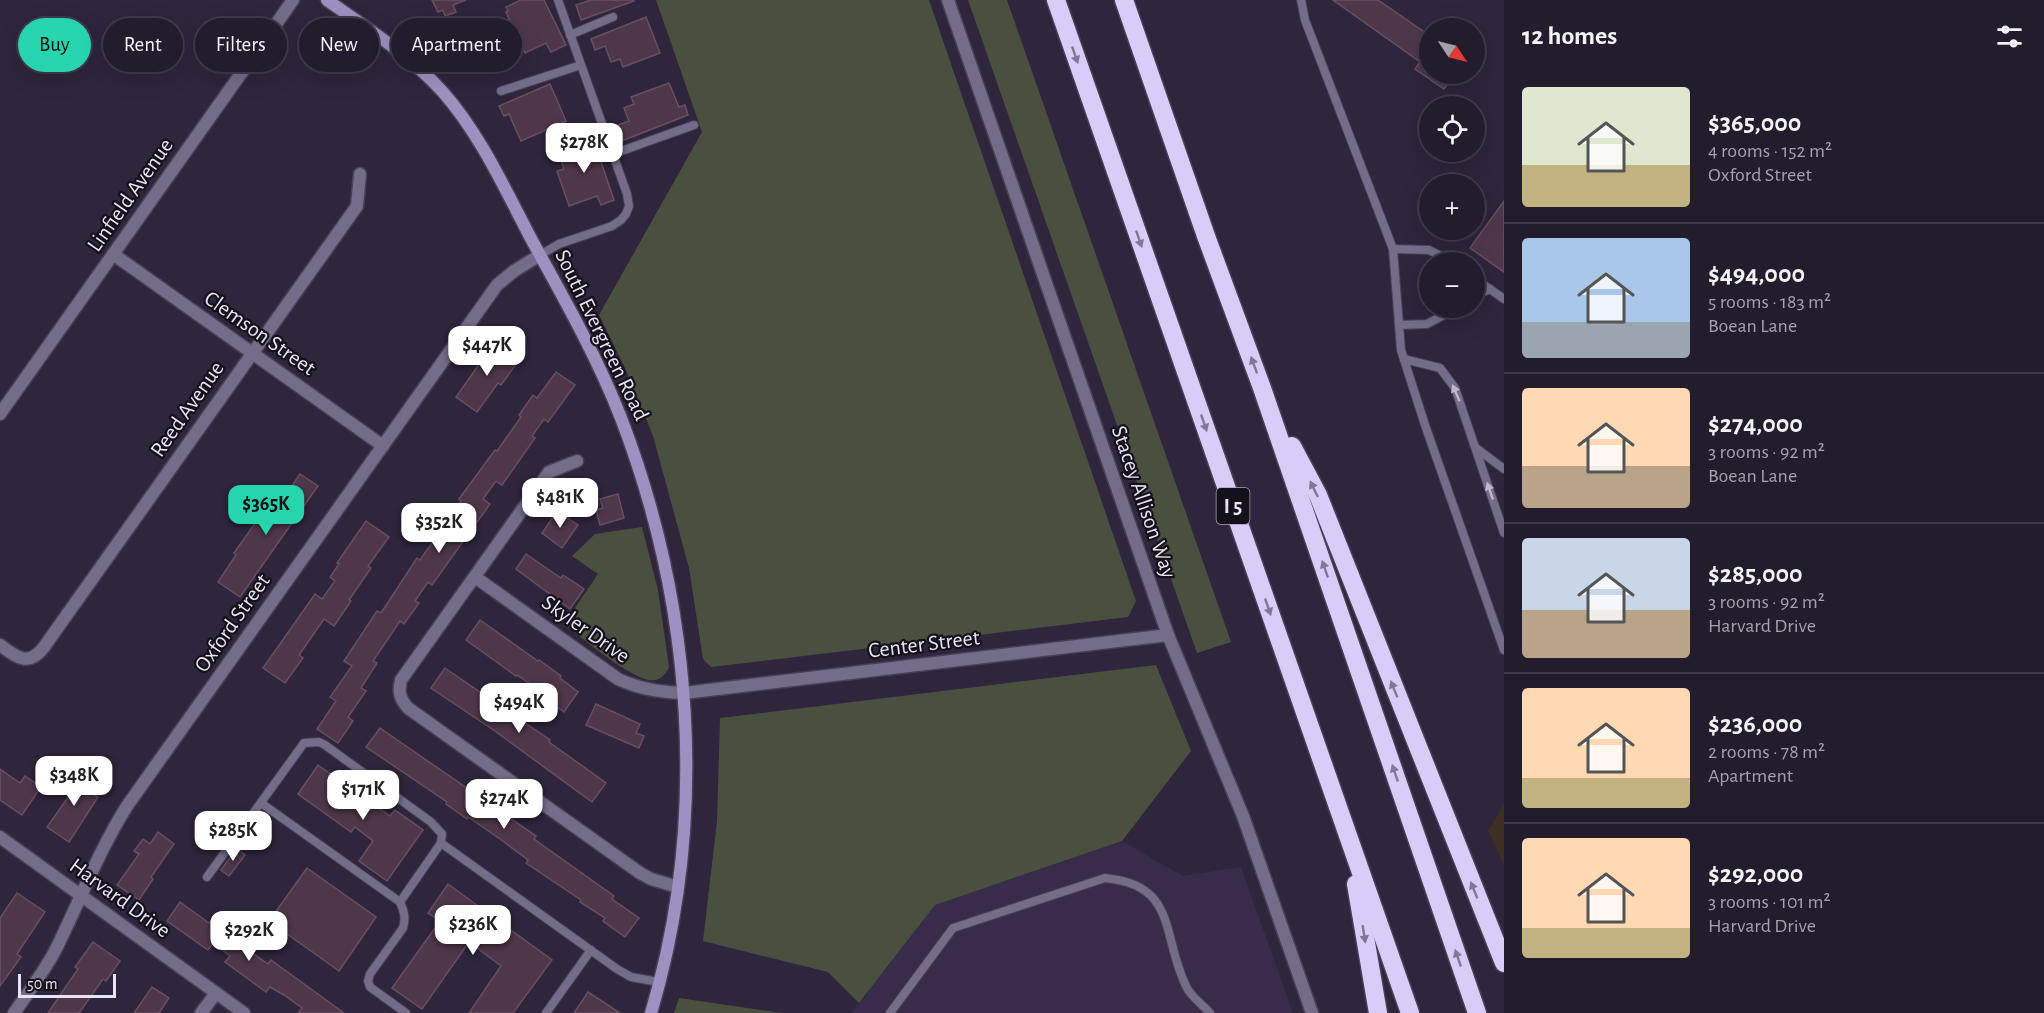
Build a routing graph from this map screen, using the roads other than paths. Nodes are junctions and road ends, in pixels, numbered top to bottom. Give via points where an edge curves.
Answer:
1 (293, 0) edge
2 (327, 0) edge
3 (558, 0) edge
4 (948, 0) edge
5 (1056, 0) edge
6 (1124, 0) edge
7 (1301, 0) edge
8 (613, 17) dead end
9 (570, 35) junction
10 (581, 64) junction
11 (501, 92) dead end
12 (694, 124) dead end
13 (613, 154) junction
14 (360, 174) dead end
15 (1393, 249) junction
16 (1433, 252) edge
17 (113, 254) junction
18 (540, 255) junction
19 (1485, 286) edge
20 (1490, 289) junction
21 (1485, 291) edge
22 (1504, 299) edge
23 (1438, 318) edge
24 (1399, 325) junction
25 (252, 354) junction
26 (1404, 359) junction
27 (1263, 388) junction
28 (0, 414) edge
29 (383, 446) junction
30 (1476, 448) junction
31 (577, 461) dead end
32 (1504, 469) edge
33 (1504, 533) edge
34 (475, 577) junction
35 (1168, 635) junction
36 (0, 645) edge
37 (1504, 650) edge
38 (684, 693) junction
39 (261, 802) junction
40 (1348, 835) junction
41 (0, 837) edge
42 (441, 843) junction
43 (207, 878) dead end
44 (678, 887) junction
45 (81, 895) junction
46 (400, 902) junction
47 (591, 950) junction
48 (1504, 963) edge
49 (659, 982) junction
50 (216, 993) junction
51 (14, 1013) edge
52 (201, 1013) edge
53 (244, 1013) edge
54 (406, 1013) edge
55 (546, 1013) edge
56 (651, 1013) edge
57 (890, 1013) edge
58 (1210, 1013) edge
59 (1312, 1013) edge
60 (1378, 1013) edge
61 (1410, 1013) edge
62 (1477, 1013) edge

1 - 17 street, Linfield Avenue
2 - 18 main road, South Evergreen Road via 399,51 443,92 471,130
3 - 9 lane
4 - 35 street, Stacey Allison Way
5 -> 40 highway, I 5
27 -> 6 highway
7 - 15 lane via 1305,20
8 - 9 lane
9 - 10 lane
10 - 11 lane
10 - 13 lane
12 - 13 lane
13 - 18 lane via 627,194 626,214 612,226 559,244
14 - 25 street, Reed Avenue via 357,206
15 - 16 lane
15 - 24 lane
17 - 25 street, Clemson Street
17 - 28 street, Linfield Avenue
18 - 29 street, Oxford Street via 497,285
18 - 38 main road, South Evergreen Road via 598,365 641,472 670,588
19 - 20 lane
20 - 21 lane
20 - 22 lane
23 - 24 lane via 1427,324
24 - 26 lane
25 - 29 street, Clemson Street
25 - 36 street, Reed Avenue via 38,655 22,659
30 -> 26 lane via 1455,388 1440,368
26 - 37 lane
48 -> 27 highway via 1318,495
62 -> 27 highway
29 - 45 street, Oxford Street via 128,806
30 - 32 lane
33 -> 30 lane
31 - 34 street via 549,472
34 - 38 street, Skyler Drive via 618,679 638,688
34 - 44 street via 401,680 402,701 640,873
35 - 38 street, Center Street
35 - 59 street, Stacey Allison Way via 1243,816
38 - 44 main road, South Evergreen Road via 687,757
39 - 42 lane via 304,743 319,742 431,822 442,834
39 - 43 lane
39 - 46 lane
40 -> 60 highway, I 5
40 - 61 highway, I 5
41 - 45 street, Harvard Drive
42 - 46 lane
42 - 47 lane
44 - 49 main road, South Evergreen Road
45 - 50 street, Harvard Drive
45 - 51 street, Oxford Street via 54,952
46 - 54 lane via 403,928 368,981 370,987
47 - 49 lane via 631,977
47 - 55 lane
49 - 56 main road, South Evergreen Road
50 - 52 street
50 - 53 street, Harvard Drive
57 - 58 lane via 953,928 1105,878 1126,880 1159,903 1186,987

